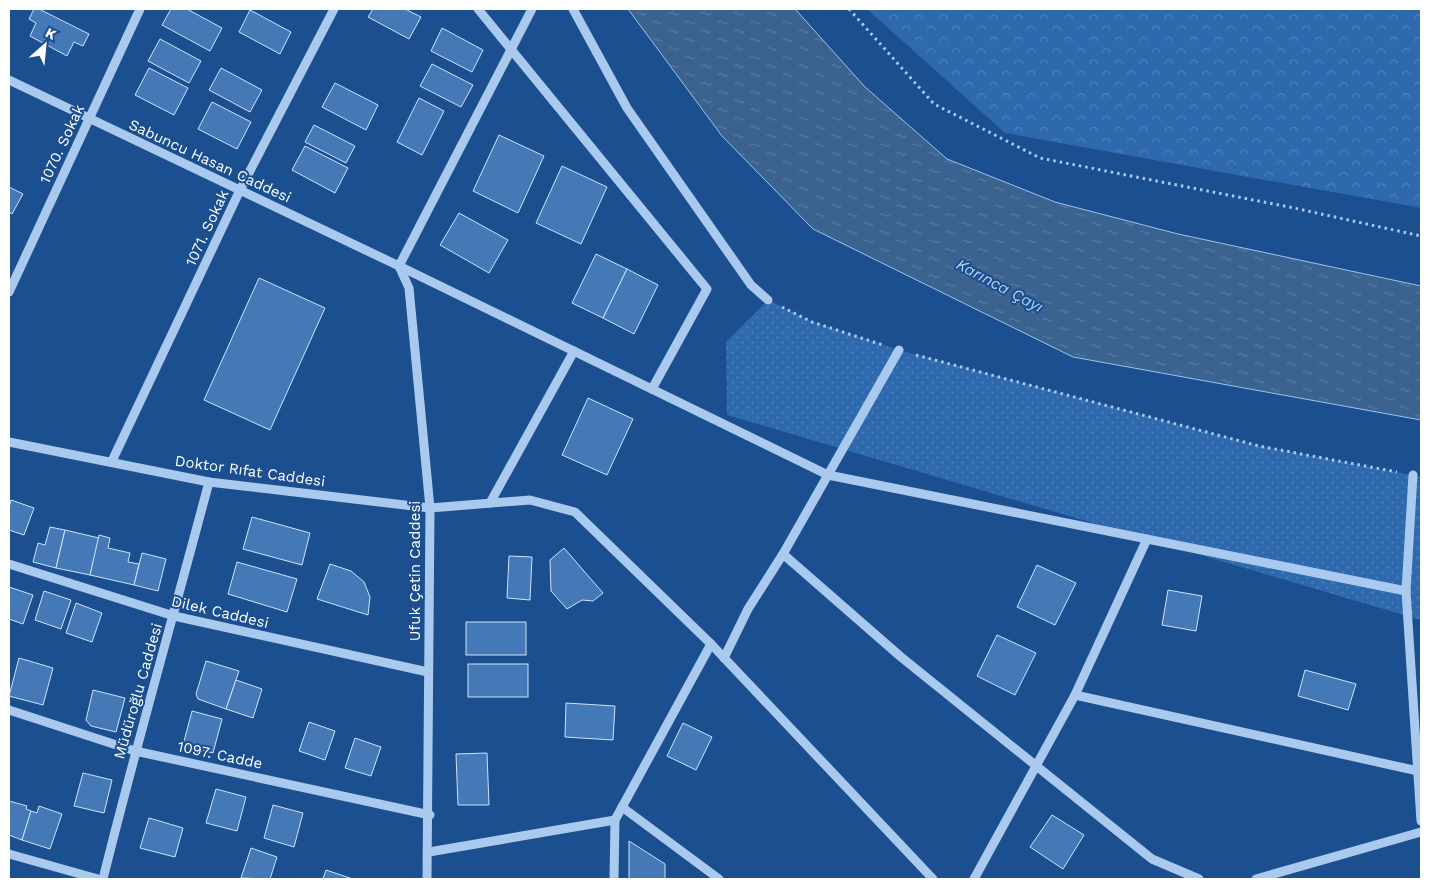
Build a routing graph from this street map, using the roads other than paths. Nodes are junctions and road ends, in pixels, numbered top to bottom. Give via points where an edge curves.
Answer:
1 (140, 9) edge
2 (334, 9) edge
3 (478, 9) edge
4 (532, 9) edge
5 (573, 9) edge
6 (512, 49) junction
7 (9, 80) edge
8 (88, 118) junction
9 (240, 190) junction
10 (399, 266) junction
11 (9, 292) edge
12 (768, 300) road end
13 (899, 350) road end
14 (574, 351) junction
15 (652, 389) junction
16 (9, 442) edge
17 (112, 461) junction
18 (828, 475) junction
19 (1413, 475) road end
20 (209, 482) junction
21 (490, 503) junction
22 (430, 508) junction
23 (1148, 539) junction
24 (783, 554) junction
25 (9, 564) edge
26 (1406, 591) junction
27 (174, 616) junction
28 (711, 644) junction
29 (724, 658) junction
30 (428, 672) junction
31 (1075, 695) junction
32 (9, 710) edge
33 (135, 751) junction
34 (1035, 765) junction
35 (1418, 772) junction
36 (622, 807) junction
37 (430, 815) junction
38 (615, 820) junction
39 (1421, 821) edge
40 (1421, 832) edge
41 (428, 852) junction
42 (9, 854) edge
43 (98, 879) edge
44 (103, 879) edge
45 (427, 879) edge
46 (614, 879) edge
47 (719, 879) edge
48 (932, 879) edge
49 (974, 879) edge
50 (1199, 879) edge
51 (1256, 879) edge

1 - 8 street, 1070. Sokak
2 - 9 street, 1071. Sokak
3 - 6 street
4 - 6 street
5 - 12 street via 627,108 751,285
6 - 10 street
6 - 15 street via 707,288
7 - 8 street, Sabuncu Hasan Caddesi
8 - 9 street, Sabuncu Hasan Caddesi
8 - 11 street, 1070. Sokak
9 - 10 street, Sabuncu Hasan Caddesi
9 - 17 street, 1071. Sokak
10 - 14 street, Sabuncu Hasan Caddesi
10 - 22 street, Ufuk Çetin Caddesi via 409,288
13 - 18 street
14 - 15 street, Sabuncu Hasan Caddesi
14 - 21 street
15 - 18 street, Sabuncu Hasan Caddesi
16 - 17 street, Doktor Rıfat Caddesi
17 - 20 street, Doktor Rıfat Caddesi
18 - 23 street, Sabuncu Hasan Caddesi
18 - 24 street
19 - 26 street
20 - 22 street, Doktor Rıfat Caddesi
20 - 27 street, Müdüroğlu Caddesi
21 - 22 street, Doktor Rıfat Caddesi
21 - 28 street, Doktor Rıfat Caddesi via 530,500 575,512
22 - 30 street, Ufuk Çetin Caddesi
23 - 26 street, Sabuncu Hasan Caddesi
23 - 31 street
24 - 29 street via 748,609
24 - 34 street via 901,657
25 - 27 street, Dilek Caddesi
26 - 35 street
27 - 30 street, Dilek Caddesi
27 - 33 street, Müdüroğlu Caddesi
28 - 29 street, Doktor Rıfat Caddesi
28 - 36 street
29 - 48 street, Doktor Rıfat Caddesi
30 - 37 street, Ufuk Çetin Caddesi
31 - 34 street
31 - 35 street
32 - 33 street, 1097. Cadde
33 - 37 street, 1097. Cadde
33 - 44 street, Müdüroğlu Caddesi
34 - 49 street
34 - 50 street via 1152,859
35 - 39 street
36 - 38 street
36 - 47 street
37 - 41 street, Ufuk Çetin Caddesi
38 - 41 street
38 - 46 street
40 - 51 street
41 - 45 street, Ufuk Çetin Caddesi
42 - 43 street

